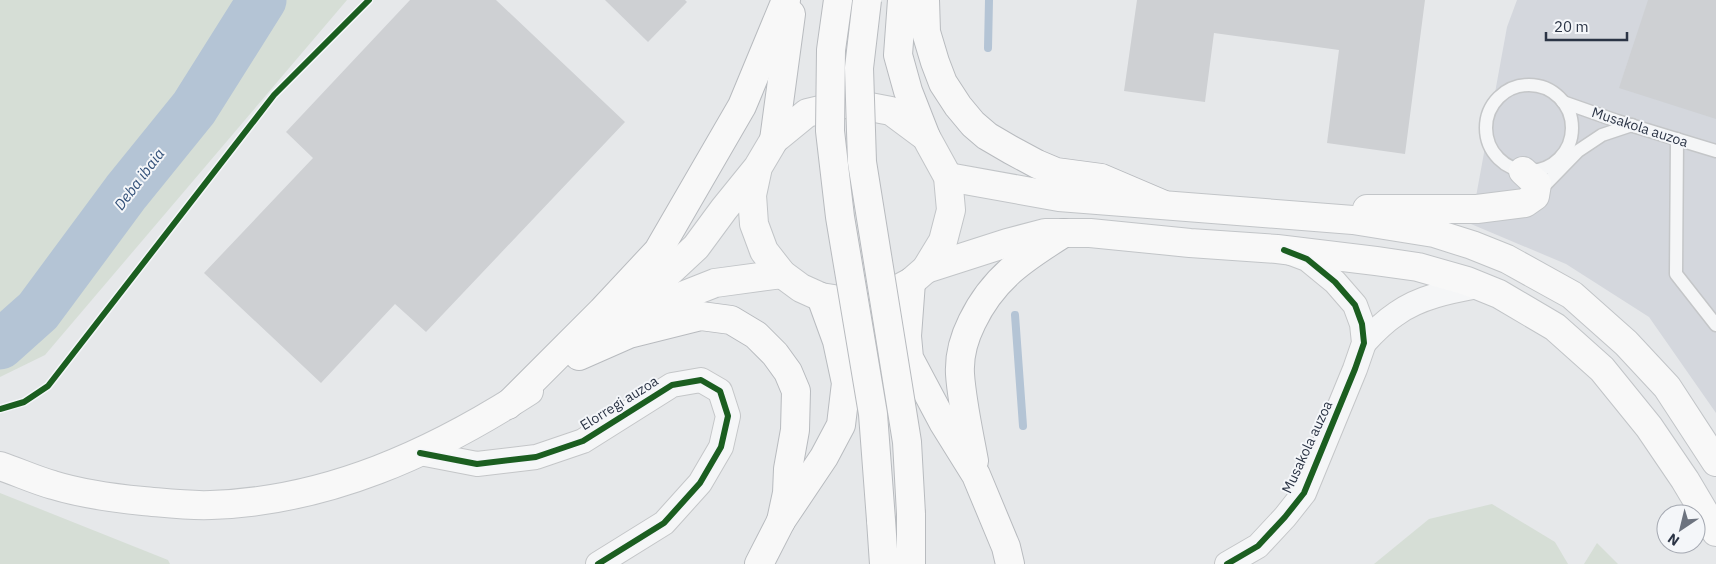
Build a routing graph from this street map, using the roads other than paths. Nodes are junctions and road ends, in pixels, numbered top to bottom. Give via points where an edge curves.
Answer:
1 (786, 0) edge
2 (792, 0) edge
3 (838, 0) edge
4 (867, 0) edge
5 (902, 0) edge
6 (925, 0) edge
7 (1564, 102) junction
8 (1632, 125) junction
9 (926, 137) junction
10 (1677, 138) junction
11 (774, 140) junction
12 (1716, 151) edge
13 (758, 167) junction
14 (1523, 171) junction
15 (948, 177) junction
16 (1535, 196) junction
17 (1162, 204) junction
18 (1237, 210) junction
19 (1064, 233) junction
20 (1284, 250) junction
21 (782, 274) junction
22 (919, 275) junction
23 (1478, 286) junction
24 (821, 297) junction
25 (1716, 325) edge
26 (1364, 343) junction
27 (579, 356) junction
28 (508, 405) junction
29 (420, 453) junction
30 (1716, 462) edge
31 (0, 466) edge
32 (976, 475) junction
33 (781, 521) junction
34 (1716, 532) edge
35 (598, 564) edge
36 (759, 564) edge
37 (884, 564) edge
38 (910, 564) edge
39 (1010, 564) edge
40 (1227, 564) edge

1 - 28 main road via 742,106 658,251
2 - 11 main road
3 - 37 main road, bridge via 831,50 830,131 840,218 874,414
4 - 38 main road, bridge via 858,68 862,162 907,442
5 - 9 main road via 898,55
6 - 17 main road via 926,32 943,83 973,124 987,136 1037,164 1056,172 1101,178
7 - 8 lane, Musakola auzoa
7 - 14 lane via 1571,122 1567,150 1557,161 1538,170
7 - 14 lane via 1545,88 1527,85 1513,88 1500,96 1490,109 1486,121 1488,140 1495,155 1506,165
8 - 10 lane, Musakola auzoa
8 - 16 lane via 1602,135 1578,152
9 - 11 main road via 891,111 849,103 807,113
9 - 15 main road
10 - 12 lane, Musakola auzoa
10 - 25 lane via 1676,274
11 - 13 main road
13 - 21 main road via 752,195 754,224 764,251
13 - 27 main road via 696,247
14 - 16 main road via 1537,184
15 - 17 main road via 1059,197
15 - 22 main road via 951,210 943,241
16 - 18 main road via 1525,203 1477,209
17 - 18 main road
18 - 30 main road via 1352,220 1434,234 1507,259 1572,295 1626,342 1668,387
19 - 20 main road
19 - 22 main road via 1026,238
19 - 32 main road via 1036,250 1003,277 980,305 967,331 960,372
20 - 23 main road via 1418,267
20 - 26 street via 1307,259 1350,299 1362,324
21 - 24 main road
21 - 27 main road via 715,283 677,298
22 - 24 main road via 884,297 852,302
22 - 32 main road via 908,336 908,358
23 - 26 street via 1422,301 1398,312
23 - 34 main road via 1499,294 1555,327 1602,369 1649,427
24 - 33 main road via 837,341 846,383 841,425 824,457
26 - 40 street, Musakola auzoa via 1304,493 1258,546
27 - 28 main road
27 - 33 main road via 629,334 701,316 731,320 756,335 788,372 796,391 796,430
28 - 29 main road
29 - 31 main road via 331,487 272,499 210,505 111,498 54,485
29 - 35 street, Elorregi auzoa via 477,464 536,457 583,441 672,385 700,380 720,391 728,416 721,447 700,483 664,522
32 - 39 main road
33 - 36 main road

